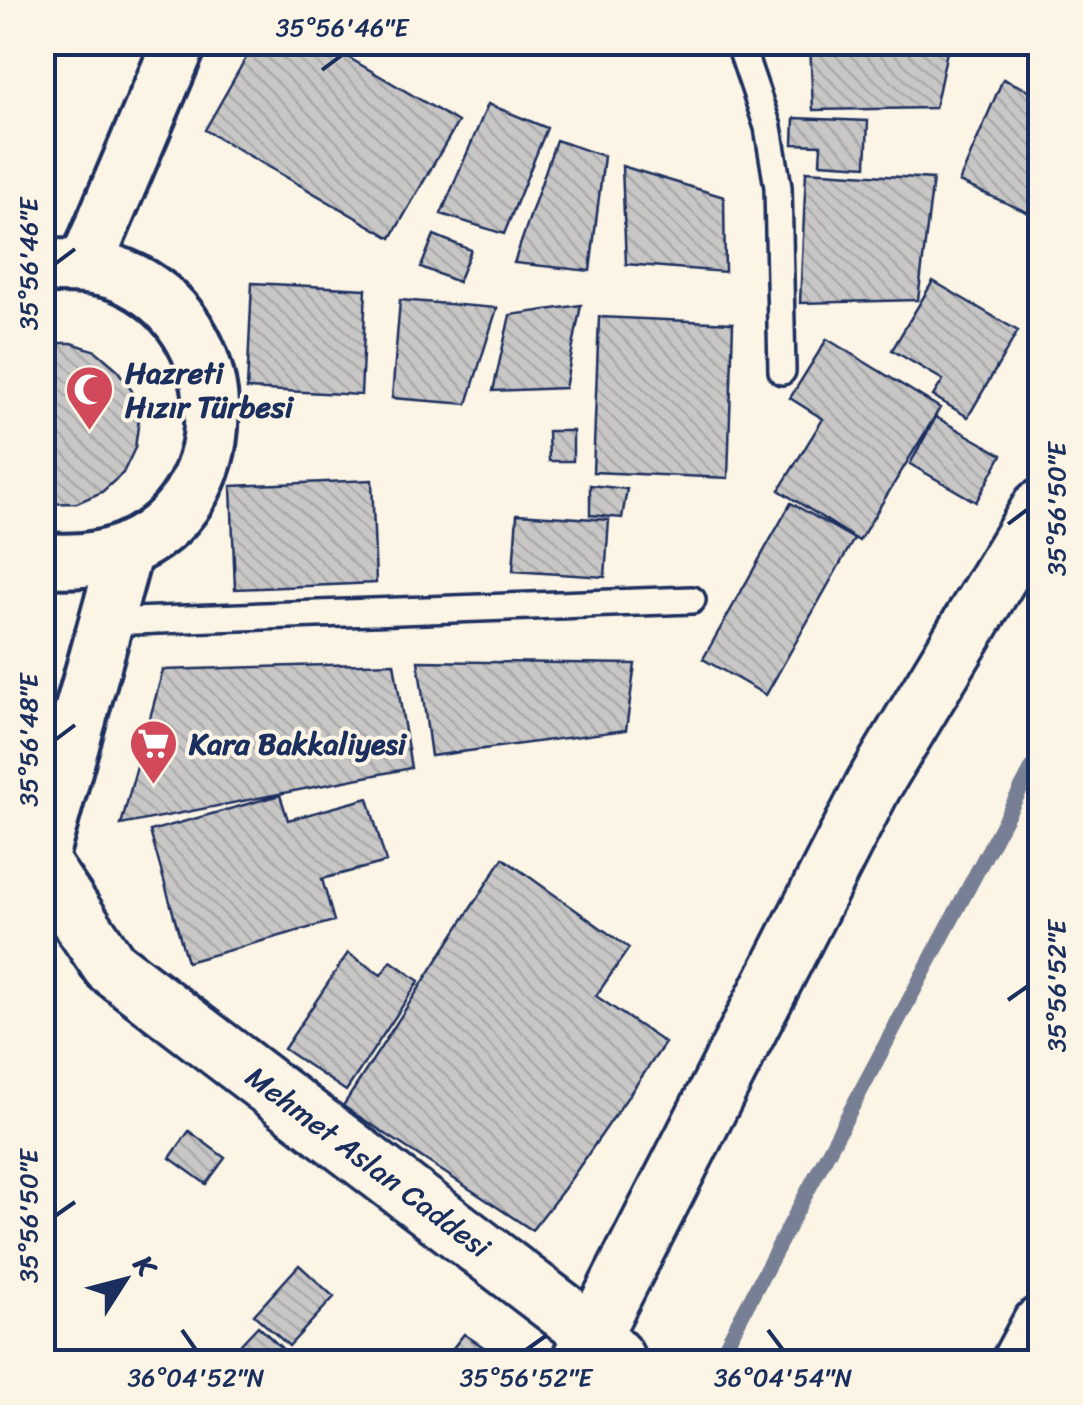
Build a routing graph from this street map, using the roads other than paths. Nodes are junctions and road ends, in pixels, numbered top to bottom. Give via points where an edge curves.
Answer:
1 (180, 42) edge
2 (739, 42) edge
3 (64, 266) edge
4 (782, 372) dead end
5 (1040, 508) edge
6 (126, 550) junction
7 (42, 560) edge
8 (692, 600) dead end
9 (106, 622) junction
10 (42, 853) edge
11 (42, 865) edge
12 (1040, 1326) edge
13 (598, 1353) edge
14 (1020, 1362) edge

1 - 3 street
2 - 4 lane via 768,127 778,187
3 - 6 street via 131,280 170,308 198,347 212,393 212,440 196,486 166,523
5 - 13 street via 873,786
6 - 7 street via 79,562
6 - 9 street
8 - 9 lane
9 - 10 street
11 - 13 street, Mehmet Aslan Caddesi via 110,966
12 - 14 street

